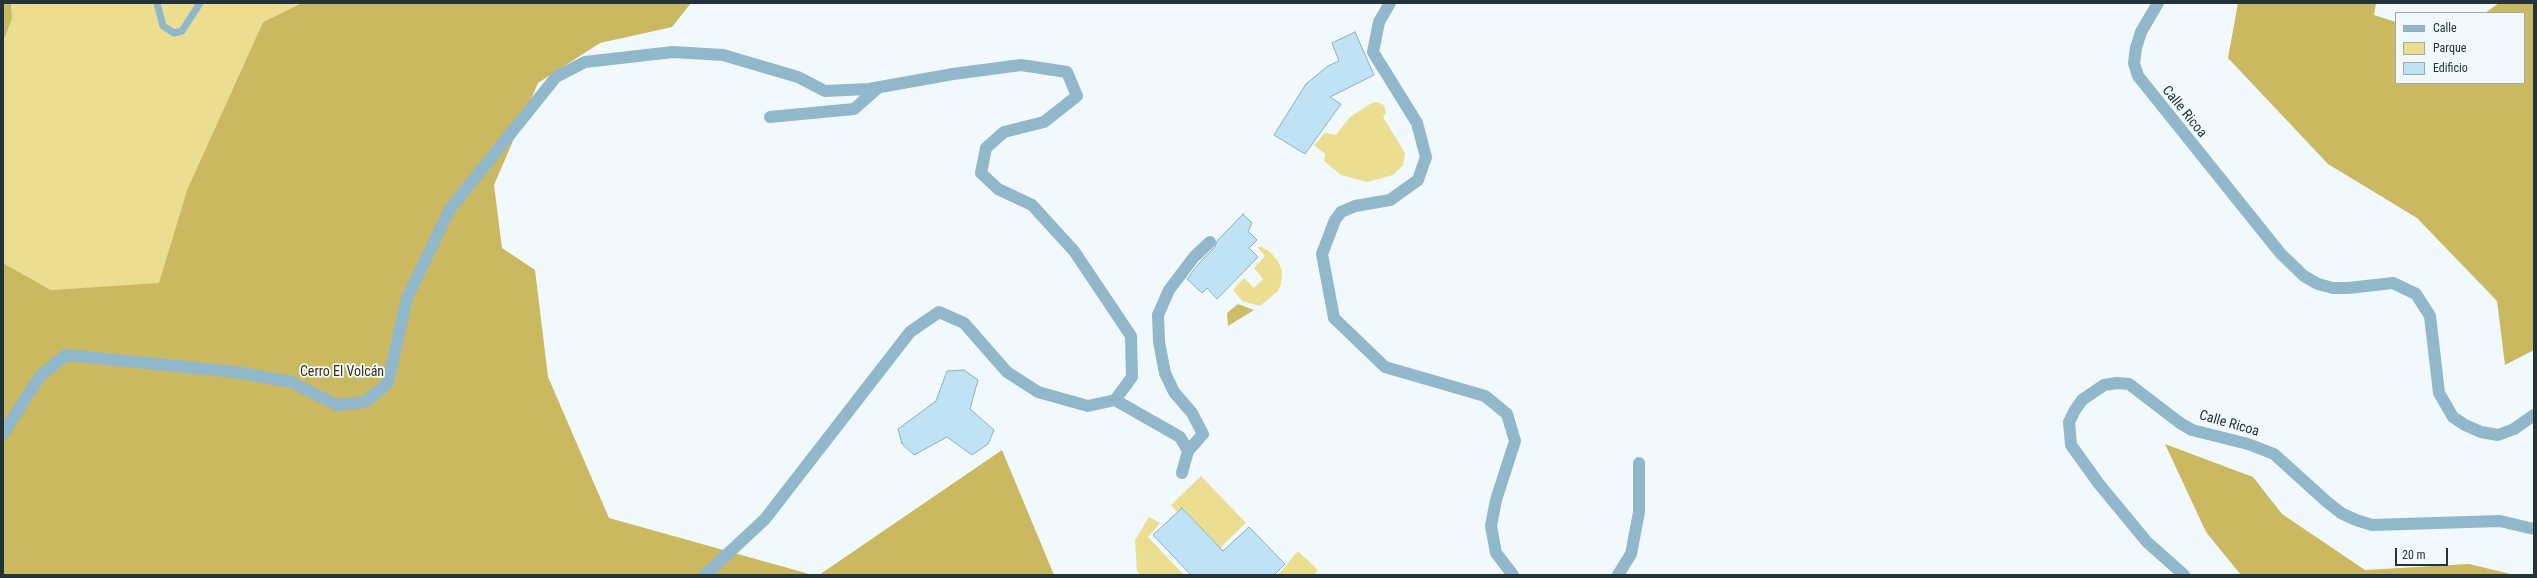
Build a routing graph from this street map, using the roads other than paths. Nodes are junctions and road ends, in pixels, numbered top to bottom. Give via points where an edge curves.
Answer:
1 (157, 3) edge
2 (200, 3) edge
3 (1390, 3) edge
4 (2158, 3) edge
5 (879, 87) junction
6 (770, 117) dead end
7 (1210, 242) dead end
8 (1115, 400) junction
9 (2534, 415) edge
10 (3, 434) edge
11 (1188, 451) junction
12 (1640, 463) dead end
13 (1182, 473) dead end
14 (2534, 530) edge
15 (705, 575) edge
16 (1513, 575) edge
17 (1618, 575) edge
18 (2184, 575) edge

1 - 2 lane via 163,26 174,33 182,31
3 - 16 street via 1379,22 1374,52 1417,123 1426,157 1418,180 1390,200 1355,206 1341,212 1335,220 1322,254 1334,318 1385,367 1485,396 1507,414 1515,441 1496,500 1491,526 1496,553
4 - 9 street, Calle Ricoa via 2138,42 2134,63 2138,76 2281,254 2304,276 2318,284 2348,288 2393,283 2416,294 2430,316 2439,393 2453,417 2465,425 2481,432 2498,435 2514,429
5 - 6 street via 854,109
5 - 8 street via 1021,65 1067,72 1077,96 1044,122 1004,132 986,148 982,173 998,189 1032,205 1069,245 1131,336 1132,377
5 - 10 street via 825,91 798,77 723,55 673,52 585,62 556,77 450,209 407,298 388,382 365,402 337,405 291,382 234,372 66,355 40,376
7 - 11 street via 1194,257 1169,290 1158,315 1159,342 1166,373 1174,392 1192,413 1203,434
8 - 11 street via 1180,437
8 - 15 street via 1088,406 1038,392 1007,372 964,323 939,312 910,332 765,519
11 - 13 street
12 - 17 street via 1639,512 1634,540 1631,554
14 - 18 street, Calle Ricoa via 2500,521 2372,525 2356,520 2327,502 2274,454 2248,444 2192,430 2130,384 2104,385 2082,400 2075,410 2069,422 2071,445 2098,484 2147,542

